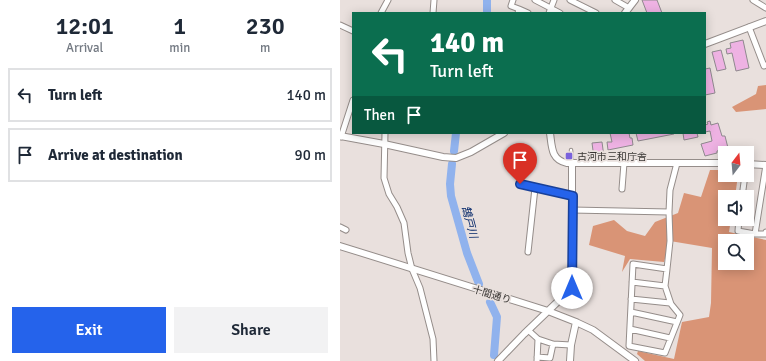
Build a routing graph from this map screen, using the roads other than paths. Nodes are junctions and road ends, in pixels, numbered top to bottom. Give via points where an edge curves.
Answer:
1 (388, 0) edge
2 (434, 0) edge
3 (513, 0) edge
4 (534, 0) edge
5 (554, 0) edge
6 (570, 0) edge
7 (615, 0) edge
8 (635, 0) edge
9 (755, 0) edge
10 (629, 8) junction
11 (766, 8) edge
12 (550, 10) edge
13 (518, 11) edge
14 (589, 11) edge
15 (382, 12) edge
16 (433, 12) edge
17 (626, 12) edge
18 (766, 21) edge
19 (340, 25) edge
20 (749, 27) junction
21 (352, 31) edge
22 (706, 44) edge
23 (766, 65) edge
24 (352, 103) edge
25 (385, 134) edge
26 (502, 134) edge
27 (550, 134) edge
28 (340, 136) edge
29 (384, 144) junction
30 (572, 150) dead end
31 (624, 163) junction
32 (677, 163) junction
33 (718, 163) edge
34 (572, 164) junction
35 (754, 164) edge
36 (766, 165) edge
37 (520, 184) dead end
38 (535, 188) junction
39 (622, 189) dead end
40 (573, 196) junction
41 (572, 210) junction
42 (669, 212) junction
43 (738, 226) edge
44 (340, 228) edge
45 (346, 230) dead end
46 (766, 232) edge
47 (755, 234) junction
48 (340, 246) edge
49 (528, 252) dead end
50 (667, 269) junction
51 (412, 270) junction
52 (632, 282) junction
53 (665, 286) junction
54 (631, 299) junction
55 (670, 303) junction
56 (548, 311) junction
57 (631, 312) junction
58 (576, 322) junction
59 (677, 322) junction
60 (528, 330) junction
61 (630, 330) junction
62 (670, 338) junction
63 (538, 339) junction
64 (553, 344) junction
65 (571, 344) junction
66 (537, 359) edge
67 (434, 361) edge
68 (498, 361) edge
69 (570, 361) edge
70 (635, 361) edge

1 - 15 street
2 - 16 street
3 - 13 street via 511,6
4 - 12 street
5 - 12 street
6 - 14 street
7 - 10 street
8 - 10 street
9 - 11 street
10 - 17 street
18 - 20 street
19 - 21 street
20 - 22 street
20 - 23 street via 764,66
24 - 28 street
25 - 29 street
26 - 29 street via 456,158
27 - 34 street via 555,158
28 - 29 street
29 - 51 street via 384,178 388,194 404,223
30 - 34 lane
31 - 32 street
31 - 34 street
31 - 39 street
32 - 33 street
32 - 42 street via 670,190
34 - 40 street
35 - 36 street
36 - 47 street
37 - 38 street
38 - 40 street
38 - 49 street
40 - 41 street
41 - 42 street
41 - 56 street via 572,288
42 - 50 street via 670,241
43 - 47 street via 738,231
44 - 45 street
46 - 47 street
48 - 51 street, 十間通り
50 - 52 street via 633,264
50 - 53 street
51 - 56 street, 十間通り
51 - 67 street via 420,288 433,339
52 - 53 street
52 - 54 street
53 - 55 street
54 - 55 street
54 - 57 street
55 - 59 street via 680,315
56 - 58 street, 十間通り
56 - 60 street
57 - 59 street
57 - 61 street
58 - 65 street
58 - 70 street, 十間通り via 593,330
59 - 62 street
60 - 63 street
60 - 68 street
61 - 62 street
61 - 62 street via 629,346 665,354
63 - 64 street
63 - 66 street
64 - 65 street
64 - 66 street via 550,358
65 - 69 street

